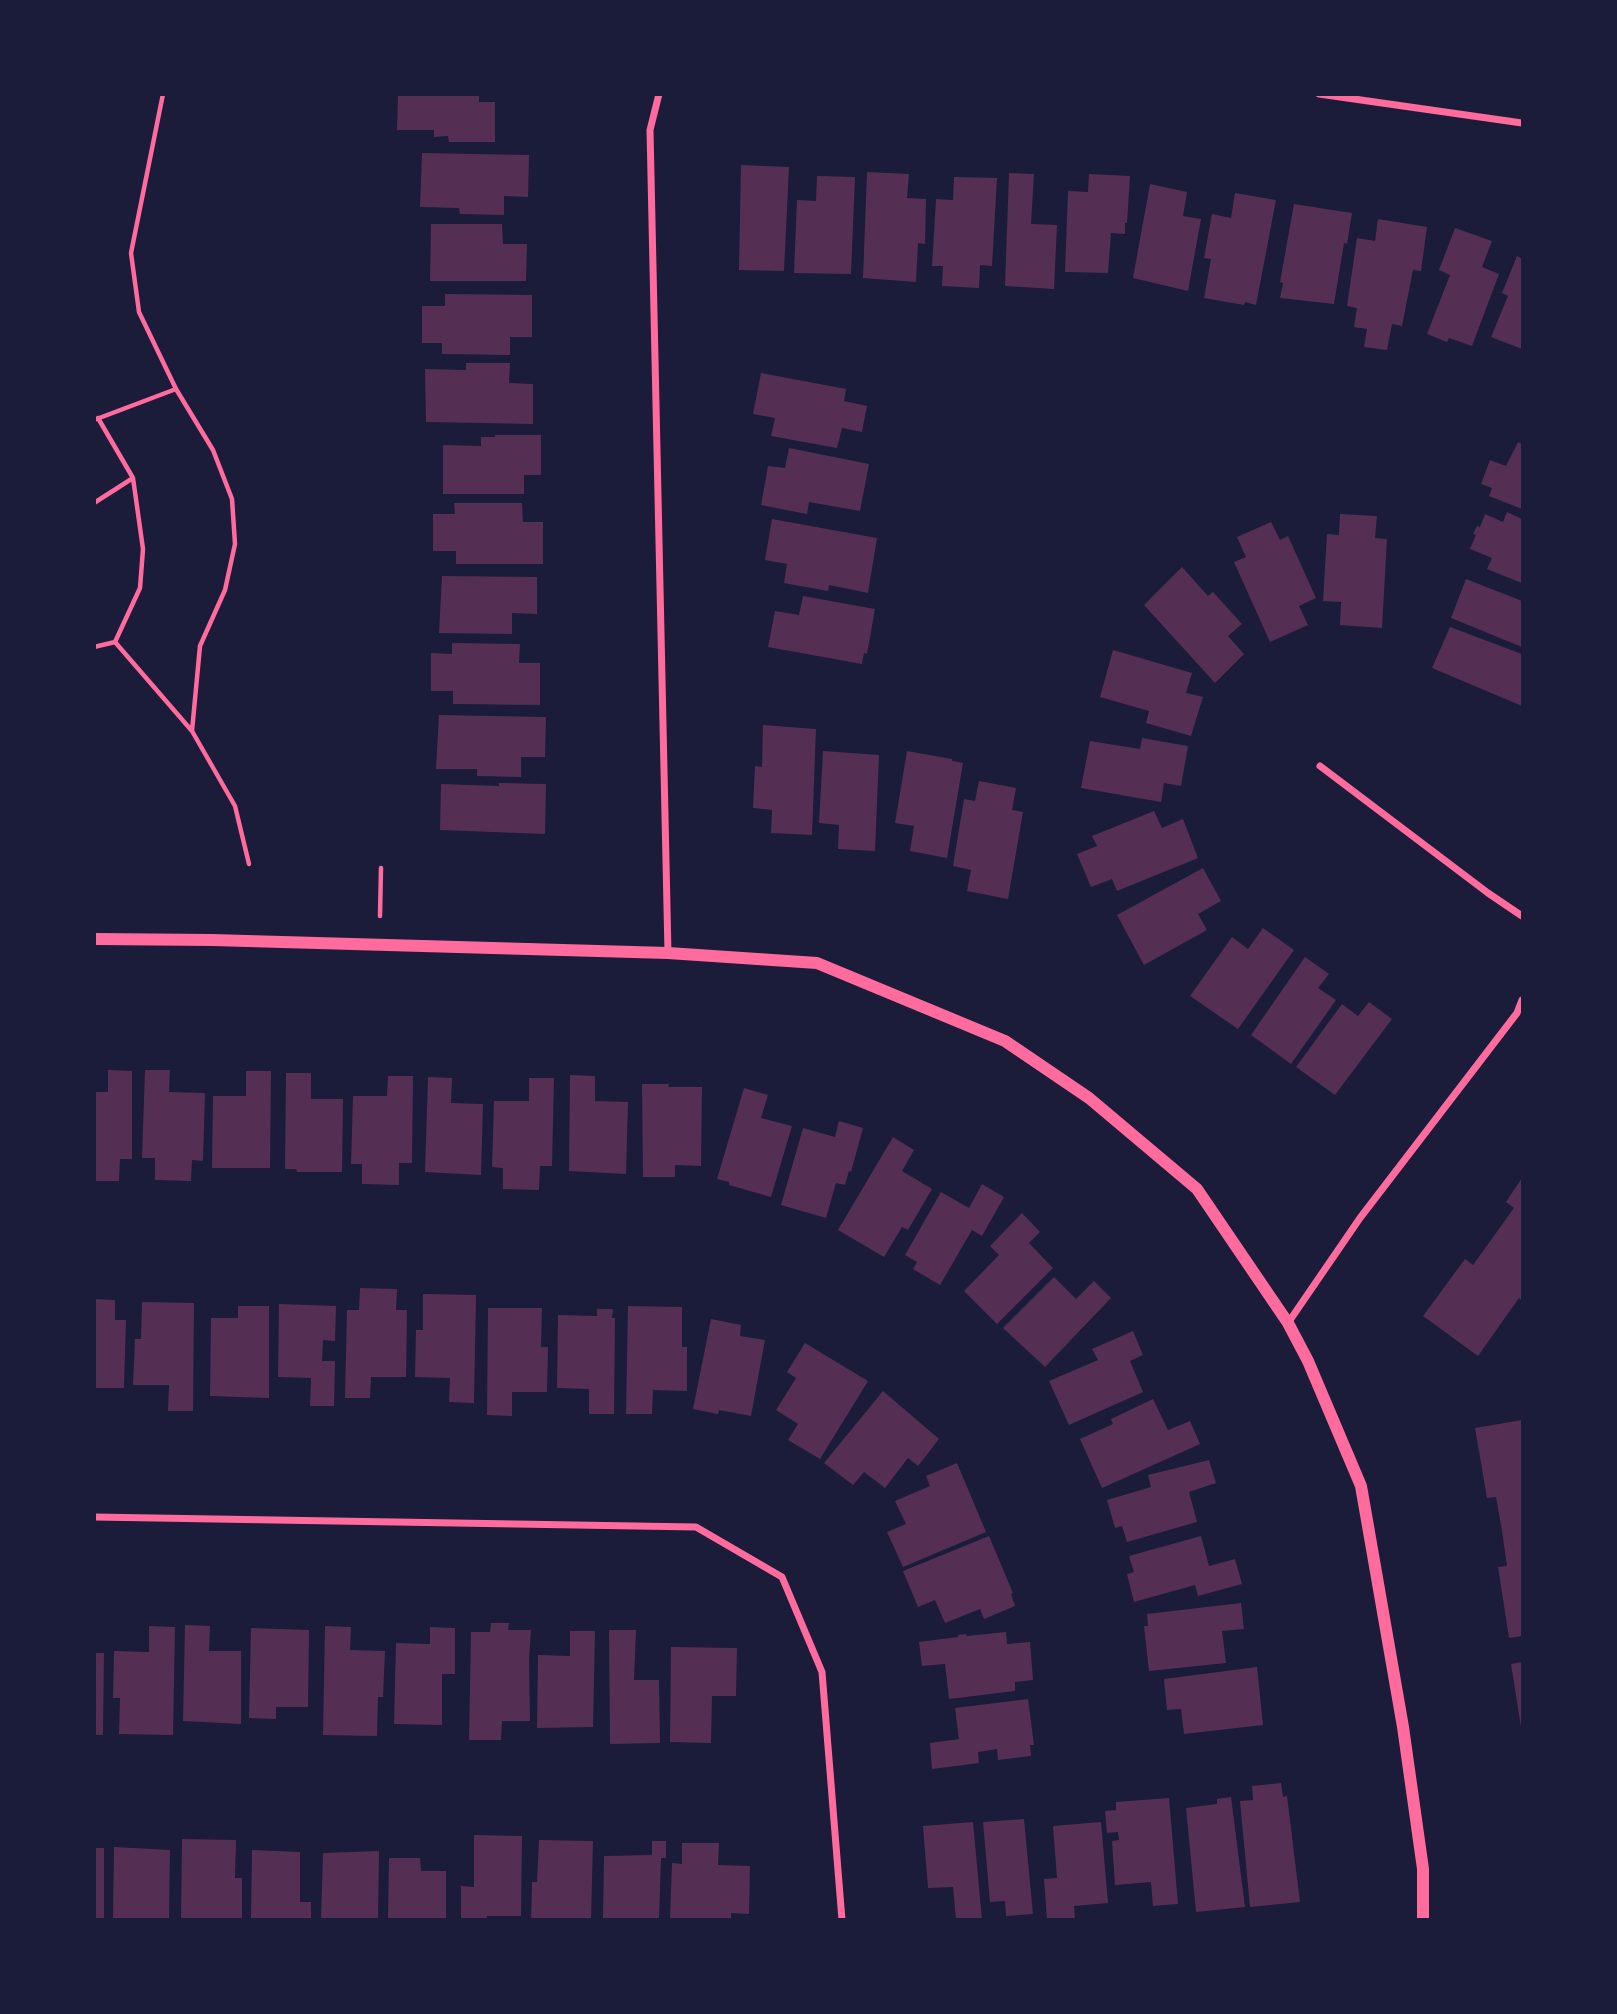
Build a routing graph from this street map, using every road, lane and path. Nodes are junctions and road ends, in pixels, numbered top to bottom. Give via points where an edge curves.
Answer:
1 (163, 94) edge
2 (659, 94) edge
3 (1319, 94) edge
4 (1522, 123) edge
5 (176, 390) junction
6 (97, 419) edge
7 (133, 478) junction
8 (94, 503) edge
9 (115, 642) junction
10 (94, 647) edge
11 (192, 731) junction
12 (1320, 766) dead end
13 (249, 864) dead end
14 (381, 868) dead end
15 (1522, 916) edge
16 (94, 939) edge
17 (380, 945) junction
18 (668, 953) junction
19 (1522, 1000) edge
20 (1520, 1015) edge
21 (1288, 1323) junction
22 (94, 1517) edge
23 (842, 1920) edge
24 (1423, 1920) edge

1 - 5 path via 131,253 139,312
2 - 18 street via 650,130
3 - 4 street
5 - 6 path
5 - 11 path via 214,450 232,499 235,544 225,590 200,646
6 - 7 path
7 - 8 path
7 - 9 path via 144,549 139,588
9 - 10 path
9 - 11 path
11 - 13 path via 235,806
12 - 15 street
14 - 17 path
16 - 17 street
17 - 18 street
18 - 21 street via 817,963 1005,1041 1089,1098 1196,1189
19 - 20 street
20 - 21 street via 1360,1218
21 - 24 street via 1361,1486 1404,1727 1423,1869
22 - 23 street via 696,1527 782,1577 821,1672

